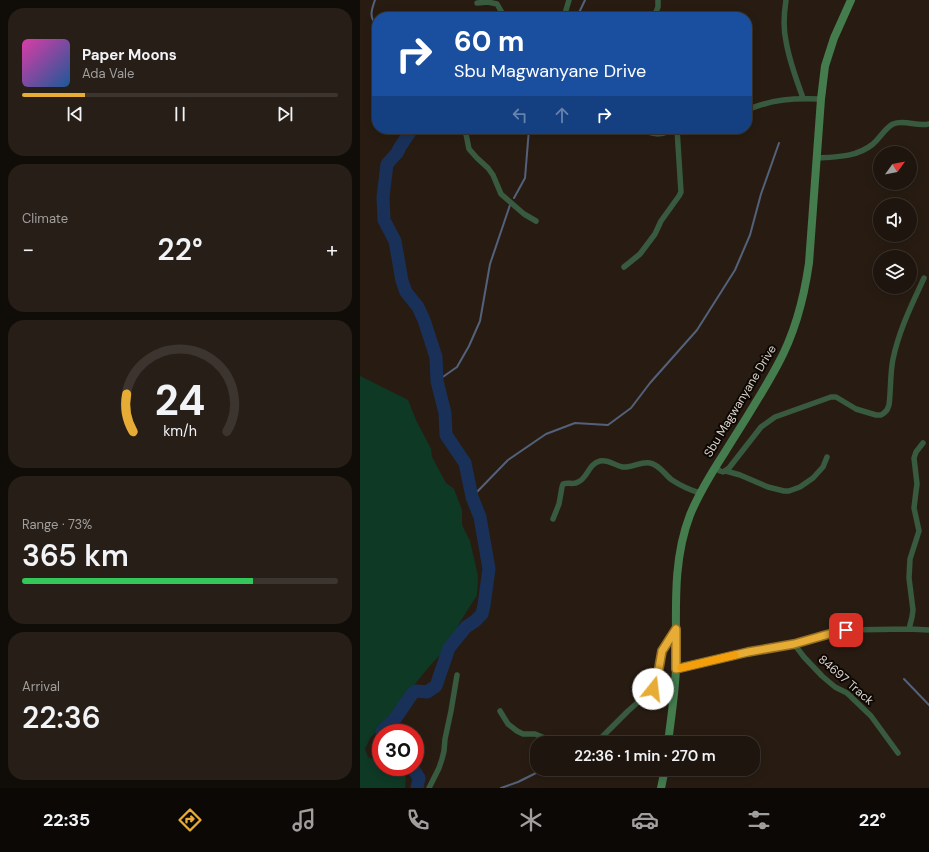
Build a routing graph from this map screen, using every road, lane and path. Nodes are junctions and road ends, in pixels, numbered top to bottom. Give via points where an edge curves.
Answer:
1 (569, 0) edge
2 (658, 0) edge
3 (786, 0) edge
4 (851, 0) edge
5 (476, 3) dead end
6 (502, 12) edge
7 (565, 12) edge
8 (656, 12) edge
9 (803, 98) junction
10 (821, 99) junction
11 (752, 108) edge
12 (929, 124) edge
13 (466, 134) edge
14 (676, 134) edge
15 (817, 158) junction
16 (536, 220) dead end
17 (624, 267) dead end
18 (924, 278) dead end
19 (923, 443) dead end
20 (827, 457) dead end
21 (715, 467) junction
22 (726, 471) junction
23 (700, 492) junction
24 (553, 519) dead end
25 (676, 629) junction
26 (909, 629) junction
27 (929, 630) edge
28 (794, 644) junction
29 (676, 669) junction
30 (457, 675) dead end
31 (500, 711) dead end
32 (540, 736) edge
33 (603, 736) edge
34 (669, 736) edge
35 (898, 753) dead end
36 (664, 776) edge
37 (429, 788) edge
38 (661, 788) edge

1 - 7 street
2 - 8 street
3 - 9 street via 786,42
4 - 10 main road, Sbu Magwanyane Drive via 827,59
5 - 6 street via 497,4
9 - 10 street
9 - 11 street via 787,99
10 - 15 main road, Sbu Magwanyane Drive
12 - 15 street via 894,124 866,149 846,156
13 - 16 street via 469,149 493,175 501,194 524,214
14 - 17 street via 681,192 640,254
15 - 21 main road, Sbu Magwanyane Drive via 809,263 806,285 795,323 779,363
18 - 22 street via 892,360 889,405 884,413 876,415 856,410 834,397 775,417 761,427
19 - 26 street via 914,458 914,514 919,531 910,559 909,578 913,610
20 - 22 street via 813,478 789,491 768,487
21 - 22 street via 720,471
21 - 23 main road, Sbu Magwanyane Drive
23 - 24 street via 683,487 652,463 623,467 600,461 592,466 585,478 575,484 562,485
23 - 25 main road, Sbu Magwanyane Drive via 680,548 676,584
25 - 29 main road, Sbu Magwanyane Drive
25 - 33 street via 662,651 653,689
26 - 27 street
26 - 28 street via 846,630
28 - 29 street
28 - 35 street, 84697 Track via 822,676 847,693 871,716
29 - 34 main road, Sbu Magwanyane Drive
30 - 37 street via 444,751
31 - 32 street via 508,724 517,731
36 - 38 main road

